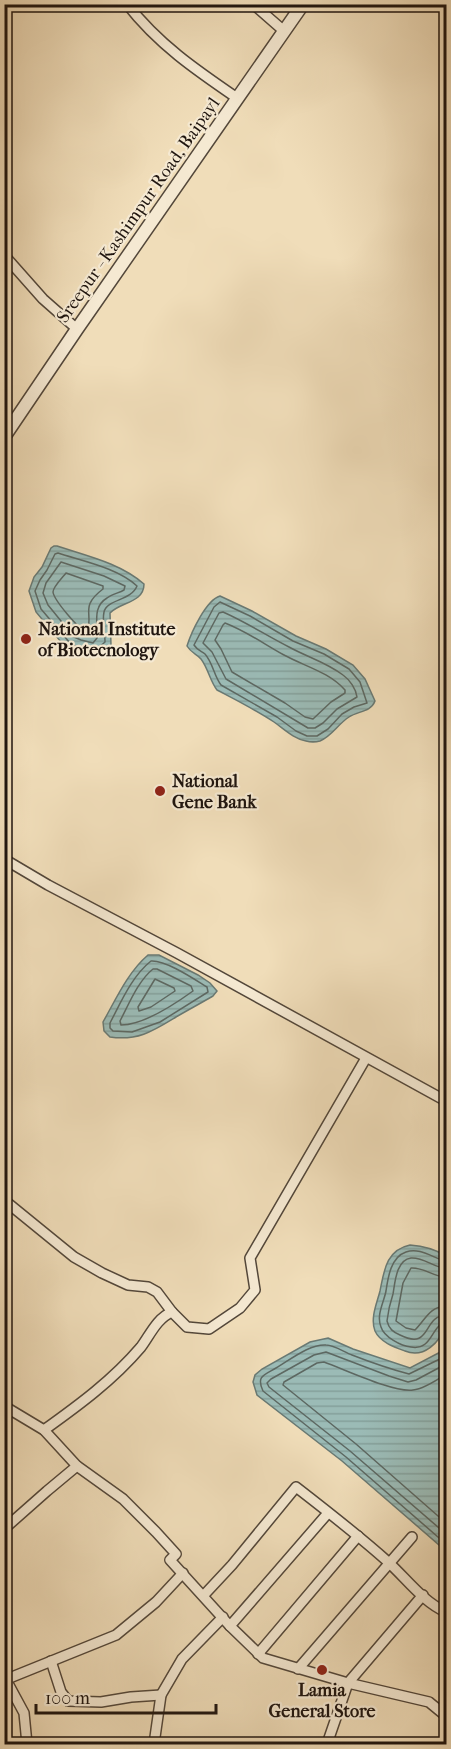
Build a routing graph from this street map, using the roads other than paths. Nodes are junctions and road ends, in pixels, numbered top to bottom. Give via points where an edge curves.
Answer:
1 (127, 4) edge
2 (253, 4) edge
3 (303, 4) edge
4 (284, 31) junction
5 (237, 98) junction
6 (4, 255) edge
7 (77, 329) junction
8 (4, 437) edge
9 (4, 859) edge
10 (366, 1058) junction
11 (447, 1101) edge
12 (4, 1200) edge
13 (172, 1312) junction
14 (4, 1406) edge
15 (44, 1430) junction
16 (77, 1466) junction
17 (328, 1513) junction
18 (4, 1529) edge
19 (358, 1536) junction
20 (412, 1537) dead end
21 (389, 1563) junction
22 (183, 1573) junction
23 (204, 1595) junction
24 (423, 1595) junction
25 (447, 1612) edge
26 (223, 1617) junction
27 (230, 1626) junction
28 (258, 1653) junction
29 (51, 1661) junction
30 (298, 1669) junction
31 (6, 1678) edge
32 (348, 1683) junction
33 (160, 1695) junction
34 (447, 1716) edge
35 (27, 1744) edge
36 (154, 1744) edge
37 (327, 1744) edge

1 - 5 street via 176,55
2 - 4 street
3 - 4 street, Sreepur - Kashimpur Road, Baipayl
4 - 5 street, Sreepur - Kashimpur Road, Baipayl
5 - 7 street, Sreepur - Kashimpur Road, Baipayl
6 - 7 street via 43,299
7 - 8 street, Sreepur - Kashimpur Road, Baipayl
9 - 10 street
10 - 11 street
10 - 13 street via 250,1258 255,1290 240,1308 209,1329 188,1327
12 - 13 street via 74,1257 128,1285 157,1292
13 - 15 street via 164,1315 110,1381
14 - 15 street
15 - 16 street
16 - 18 street
16 - 22 street via 123,1499 156,1532 176,1554 170,1560
17 - 19 street
17 - 23 street via 296,1487
17 - 27 street
19 - 21 street
19 - 28 street
20 - 21 street
21 - 24 street
21 - 30 street
22 - 23 street
22 - 29 street via 116,1635
23 - 26 street
24 - 25 street
24 - 32 street
26 - 27 street
26 - 33 street via 182,1659
27 - 28 street
28 - 30 street via 263,1659
29 - 31 street
29 - 33 street via 68,1701 101,1702
30 - 32 street
31 - 35 street via 24,1713
32 - 34 street via 429,1702
32 - 37 street
33 - 36 street

